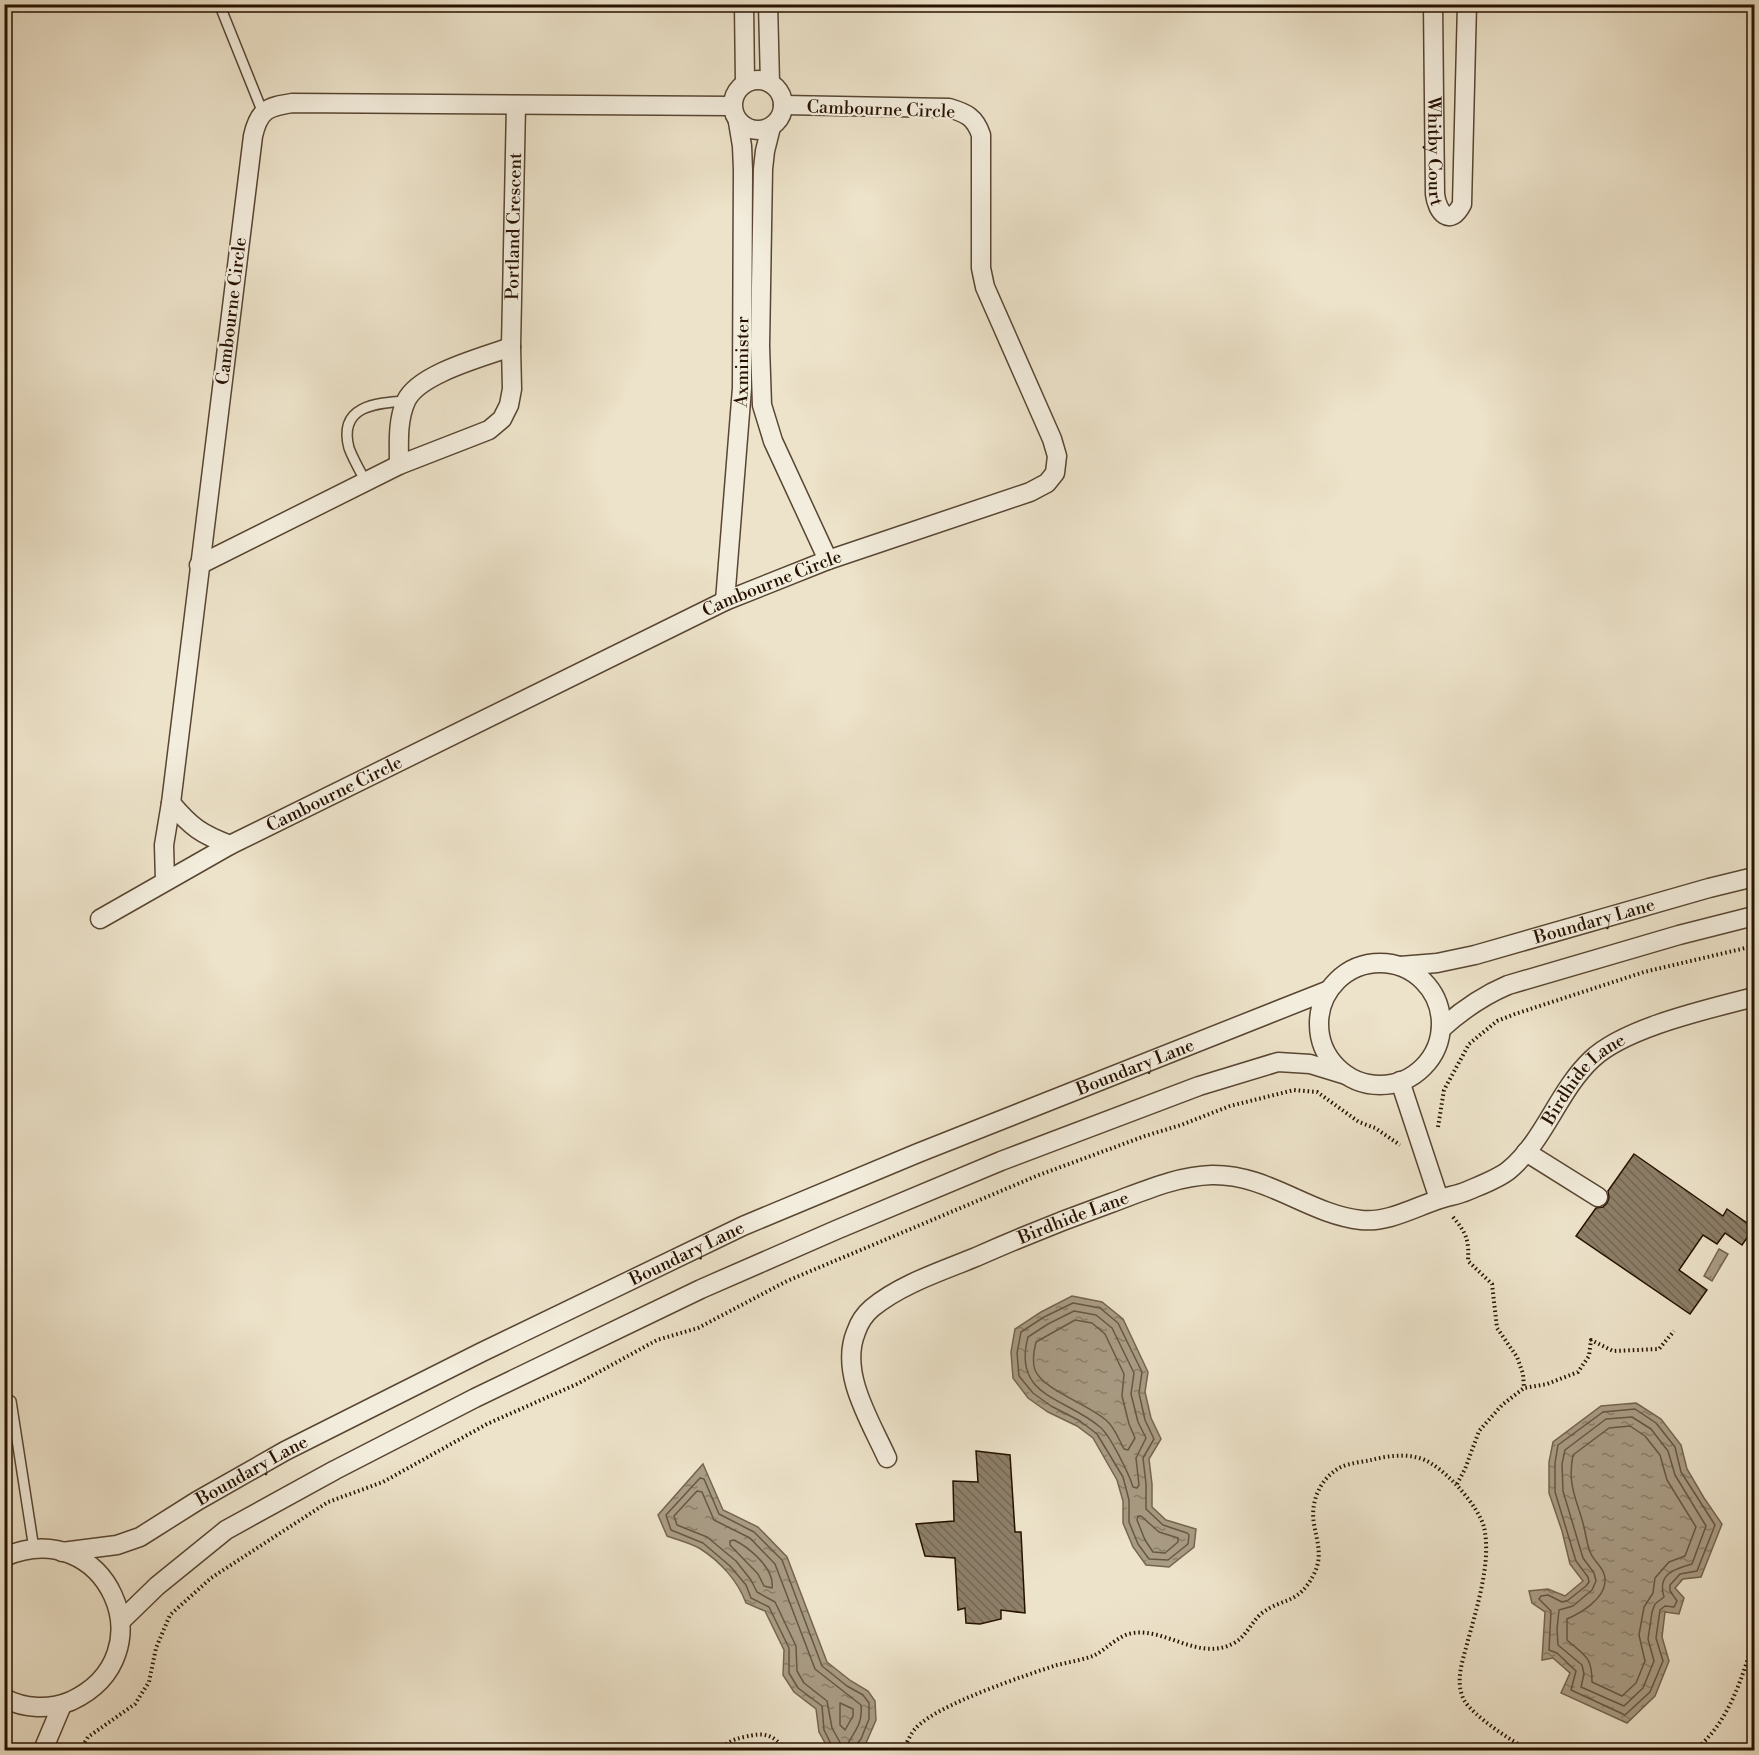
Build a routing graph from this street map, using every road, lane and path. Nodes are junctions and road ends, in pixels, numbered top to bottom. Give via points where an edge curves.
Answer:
1 (744, 4) edge
2 (768, 4) edge
3 (1433, 4) edge
4 (1467, 4) edge
5 (220, 6) dead end
6 (744, 83) junction
7 (770, 83) junction
8 (516, 105) junction
9 (783, 105) junction
10 (263, 113) junction
11 (735, 114) junction
12 (771, 127) junction
13 (511, 347) junction
14 (406, 401) junction
15 (399, 465) junction
16 (366, 482) junction
17 (828, 560) junction
18 (199, 565) junction
19 (725, 601) junction
20 (171, 804) junction
21 (230, 845) junction
22 (1755, 877) edge
23 (165, 881) junction
24 (1755, 916) edge
25 (100, 919) dead end
26 (1755, 946) edge
27 (1398, 966) junction
28 (1329, 990) junction
29 (1755, 997) edge
30 (1441, 1029) junction
31 (1346, 1075) junction
32 (1400, 1082) junction
33 (1422, 1148) junction
34 (1526, 1152) junction
35 (1599, 1197) dead end
36 (1439, 1199) junction
37 (1674, 1331) dead end
38 (1524, 1388) junction
39 (11, 1401) dead end
40 (886, 1458) dead end
41 (1456, 1484) junction
42 (34, 1549) junction
43 (62, 1552) junction
44 (4, 1557) edge
45 (121, 1621) junction
46 (1755, 1640) edge
47 (4, 1698) edge
48 (62, 1705) junction
49 (43, 1750) edge
50 (80, 1750) edge
51 (719, 1750) edge
52 (786, 1750) edge
53 (903, 1750) edge
54 (1529, 1750) edge
55 (1695, 1750) edge

1 - 6 street
2 - 7 street
3 - 4 street, Whitby Court via 1435,194 1440,213 1449,215 1462,204
5 - 10 lane
6 - 7 street
6 - 11 street via 733,97
7 - 9 street via 782,96
8 - 10 street via 292,103 274,106
8 - 11 street
8 - 13 street, Portland Crescent
9 - 12 street via 782,114
9 - 17 street, Cambourne Circle via 949,108 970,116 981,135 981,268 985,288 1057,456 1055,473 1047,483 1030,492
10 - 18 street, Cambourne Circle via 253,136
11 - 12 street via 745,128
11 - 19 street, Axminister via 743,170 742,388
12 - 17 street, Axminister via 763,169 762,405 773,441
13 - 14 street via 447,369 412,392
13 - 15 street, Portland Crescent via 512,389 502,419 489,430
14 - 15 street via 401,418
14 - 16 lane via 379,402 360,409 349,422 350,450
15 - 16 street, Portland Crescent
16 - 18 street, Portland Crescent
17 - 19 street, Cambourne Circle
18 - 20 street, Cambourne Circle
19 - 21 street, Cambourne Circle
20 - 21 street via 206,836
20 - 23 street, Cambourne Circle via 164,845
21 - 23 street, Cambourne Circle
22 - 27 street, Boundary Lane via 1475,955
23 - 25 street, Cambourne Circle
24 - 30 street, Boundary Lane via 1508,985 1468,1006
26 - 33 path via 1644,972 1497,1021 1469,1044 1444,1090 1434,1145
27 - 28 street via 1360,966 1342,976
27 - 30 street via 1416,974 1430,989 1439,1008
28 - 31 street via 1318,1026 1322,1045
28 - 43 street, Boundary Lane via 743,1226 285,1451 140,1537 117,1545
29 - 34 street, Birdhide Lane via 1640,1032 1595,1056 1566,1090
30 - 32 street via 1436,1050 1424,1067
31 - 32 street via 1365,1084
31 - 45 street via 1310,1064 1278,1062 1199,1086 1001,1161 711,1284 475,1398 226,1530
32 - 33 street
33 - 36 street
33 - 50 path via 1410,1151 1317,1092 1294,1090 1230,1106 1059,1167 787,1281 698,1328 657,1340 577,1384 487,1424 383,1482 328,1502 211,1578 170,1615 156,1648 149,1682 135,1704 88,1737
34 - 35 street
34 - 36 street, Birdhide Lane via 1506,1172
36 - 38 path via 1466,1233 1468,1261 1492,1284 1497,1328 1517,1357
36 - 40 street, Birdhide Lane via 1390,1217 1363,1220 1327,1211 1264,1183 1240,1177 1182,1179 1078,1215 923,1280 870,1310 855,1335 852,1376
37 - 38 path via 1659,1349 1613,1351 1591,1340 1589,1356 1578,1372
38 - 41 path via 1479,1431
39 - 42 lane
41 - 53 path via 1430,1462 1407,1456 1342,1467 1323,1482 1313,1507 1320,1552 1313,1576 1300,1594 1261,1614 1238,1641 1202,1648 1145,1633 1125,1635 1094,1655 992,1689 928,1717 915,1728
41 - 54 path via 1483,1525 1485,1554 1479,1600 1460,1673 1461,1693 1475,1712
42 - 43 street
42 - 44 street
43 - 45 street via 98,1572 114,1594
45 - 48 street via 118,1649 107,1674 87,1693
46 - 55 path via 1741,1682 1723,1717
47 - 48 street via 37,1708
48 - 49 street
51 - 52 path via 736,1739 759,1733 770,1736

